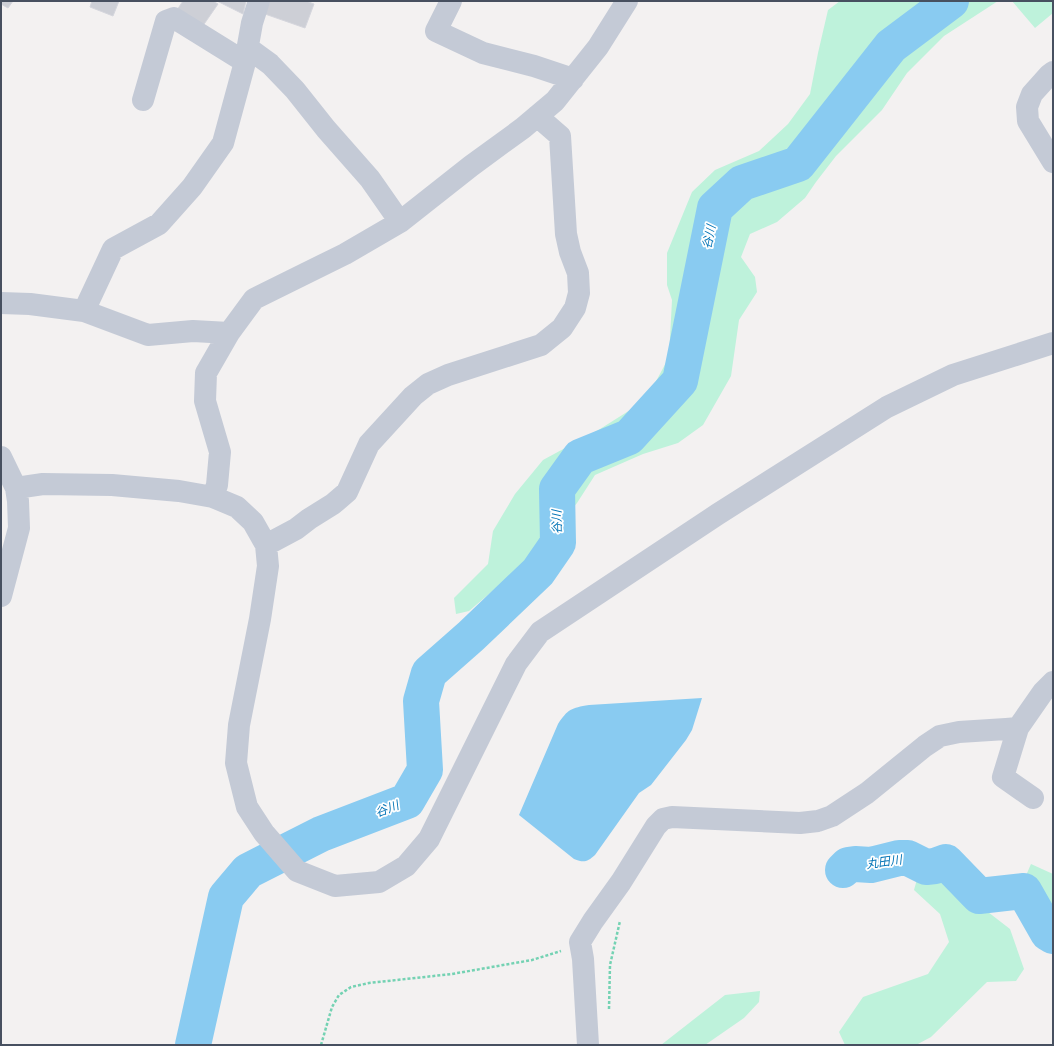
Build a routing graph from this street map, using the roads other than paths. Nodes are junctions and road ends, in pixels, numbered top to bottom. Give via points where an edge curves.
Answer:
1 (259, 1) edge
2 (451, 1) edge
3 (627, 1) edge
4 (246, 55) junction
5 (1053, 72) edge
6 (573, 79) junction
7 (143, 100) dead end
8 (538, 116) junction
9 (1053, 162) edge
10 (400, 222) junction
11 (1, 303) edge
12 (84, 311) junction
13 (229, 333) junction
14 (1053, 343) edge
15 (1, 457) edge
16 (16, 488) junction
17 (213, 497) junction
18 (266, 545) junction
19 (1, 596) edge
20 (1053, 682) edge
21 (1018, 728) junction
22 (1034, 798) dead end
23 (588, 1045) edge

1 - 4 street
2 - 6 street via 436,31 483,53
3 - 6 street via 598,47
4 - 7 street via 174,18 166,21
4 - 10 street via 270,64 295,90 370,179
4 - 12 street via 223,143 192,188 159,224 113,249
5 - 9 street via 1032,94 1027,107 1028,121
6 - 8 street via 555,101
8 - 10 street
8 - 18 street via 560,136 566,234 578,273 579,293 575,308 562,328 541,345 428,384 413,396 369,444 347,492 296,529
10 - 13 street via 345,254 254,299
11 - 12 street
12 - 13 street via 148,335 193,331
13 - 17 street via 206,373 205,401 220,452 217,485
14 - 18 street via 953,375 887,407 718,514 540,632 516,664 429,839 406,866 379,882 335,886 297,870 264,833 247,807 236,763 239,725 268,566
15 - 16 street
16 - 17 street via 44,484 112,485
16 - 19 street via 19,528
17 - 18 street via 237,508 253,522
20 - 21 street
21 - 22 street via 1003,777
21 - 23 street via 959,732 940,736 867,793 832,816 818,821 800,823 672,817 663,819 580,942

